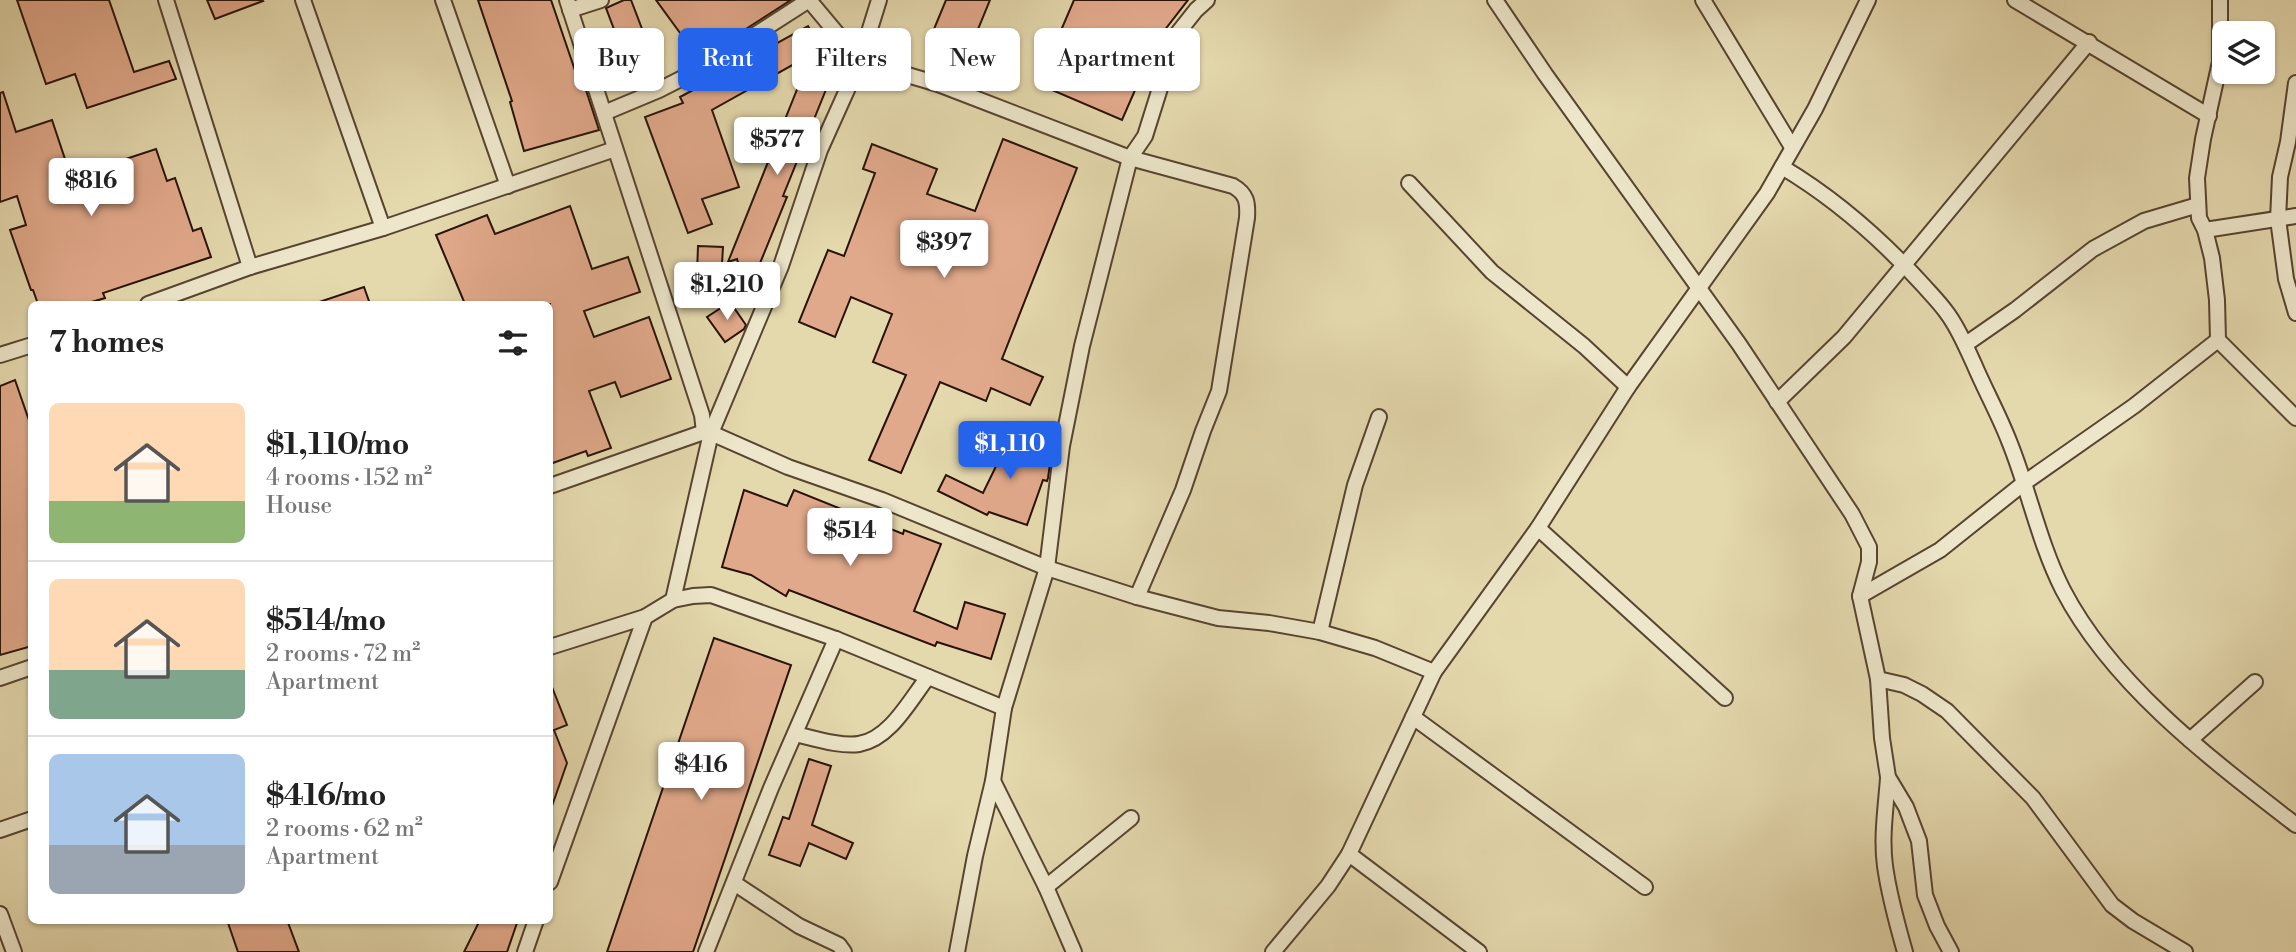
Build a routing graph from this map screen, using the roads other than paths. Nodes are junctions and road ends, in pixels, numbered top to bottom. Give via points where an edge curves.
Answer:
1 (166, 0) edge
2 (303, 0) edge
3 (443, 0) edge
4 (601, 0) edge
5 (809, 0) edge
6 (879, 0) edge
7 (1207, 0) edge
8 (1495, 0) edge
9 (1703, 0) edge
10 (1868, 0) edge
11 (2015, 0) edge
12 (2220, 0) edge
13 (569, 5) edge
14 (832, 28) edge
15 (870, 28) edge
16 (2089, 42) junction
17 (911, 77) edge
18 (2296, 83) edge
19 (847, 91) edge
20 (604, 113) junction
21 (2209, 116) junction
22 (1792, 147) junction
23 (615, 149) junction
24 (1130, 158) junction
25 (1782, 167) junction
26 (1409, 183) dead end
27 (508, 186) junction
28 (2198, 205) junction
29 (2296, 216) edge
30 (2278, 219) junction
31 (383, 228) junction
32 (2205, 230) junction
33 (1904, 264) junction
34 (250, 267) junction
35 (1698, 286) junction
36 (156, 301) edge
37 (2296, 313) edge
38 (2218, 340) junction
39 (1966, 344) junction
40 (28, 346) edge
41 (0, 355) edge
42 (1628, 387) junction
43 (1777, 402) junction
44 (1379, 417) dead end
45 (2296, 418) edge
46 (707, 432) junction
47 (2024, 483) junction
48 (553, 485) edge
49 (1538, 528) junction
50 (1047, 568) junction
51 (1860, 596) junction
52 (1136, 597) junction
53 (673, 600) junction
54 (645, 617) junction
55 (1320, 632) junction
56 (836, 639) junction
57 (553, 646) edge
58 (28, 668) edge
59 (1434, 672) junction
60 (928, 677) junction
61 (0, 678) edge
62 (1878, 679) junction
63 (2255, 682) dead end
64 (1725, 698) dead end
65 (1004, 708) junction
66 (1413, 717) junction
67 (795, 734) junction
68 (2190, 740) junction
69 (1888, 777) junction
70 (993, 781) junction
71 (1131, 818) dead end
72 (28, 821) edge
73 (2296, 825) edge
74 (0, 830) edge
75 (1349, 854) junction
76 (553, 874) edge
77 (734, 883) junction
78 (1046, 887) junction
79 (1645, 887) dead end
80 (2, 924) edge
81 (534, 924) edge
82 (14, 952) edge
83 (524, 952) edge
84 (706, 952) edge
85 (844, 952) edge
86 (957, 952) edge
87 (1074, 952) edge
88 (1273, 952) edge
89 (1479, 952) edge
90 (1905, 952) edge
91 (1951, 952) edge
92 (2185, 952) edge

1 - 34 street
2 - 31 street
3 - 27 street
4 - 13 street
5 - 14 street
5 - 20 street via 708,65
6 - 15 street
7 - 24 street via 1177,34 1145,136
8 - 35 street
9 - 22 street
10 - 22 street
11 - 16 street
12 - 21 street via 2220,62
13 - 20 street
16 - 21 street
16 - 33 street
17 - 24 street
18 - 30 street via 2280,177
19 - 46 street via 820,150 781,266
20 - 23 street
21 - 28 street via 2197,178
22 - 25 street
23 - 27 street
23 - 46 street
24 - 50 street via 1082,346 1062,446
24 - 52 street via 1233,186 1248,204 1219,391 1183,490
25 - 33 street via 1808,182
25 - 35 street via 1744,227
26 - 42 street via 1492,272
27 - 31 street
28 - 32 street
28 - 39 street via 2144,221 2092,249
29 - 30 street
30 - 32 street
30 - 37 street
31 - 34 street
32 - 38 street via 2217,300
33 - 39 street via 1947,312
33 - 43 street via 1844,337
34 - 36 street
35 - 42 street
35 - 43 street
38 - 45 street
38 - 47 street
39 - 47 street
40 - 41 street
42 - 49 street
43 - 51 street via 1869,547
44 - 55 street via 1354,485
46 - 48 street
46 - 50 street
46 - 53 street
47 - 51 street via 1940,550
47 - 68 street via 2063,590 2086,628 2141,693
49 - 59 street
49 - 64 street
50 - 52 street
50 - 65 street
51 - 62 street
52 - 55 street via 1218,618
53 - 54 street
53 - 56 street via 711,595
54 - 57 street
54 - 76 street
55 - 59 street
56 - 60 street
56 - 67 street
58 - 61 street
59 - 66 street
60 - 65 street
60 - 67 street via 887,729 870,741 856,744
62 - 69 street
62 - 92 street via 1904,685 1947,711 2033,798 2112,905
63 - 68 street
65 - 70 street
66 - 75 street
66 - 79 street
67 - 77 street
68 - 73 street
69 - 90 street via 1885,864
69 - 91 street via 1919,841 1925,895
70 - 78 street
70 - 86 street
71 - 78 street
72 - 74 street
75 - 88 street
75 - 89 street
77 - 84 street
77 - 85 street
78 - 87 street
80 - 82 street
81 - 83 street

